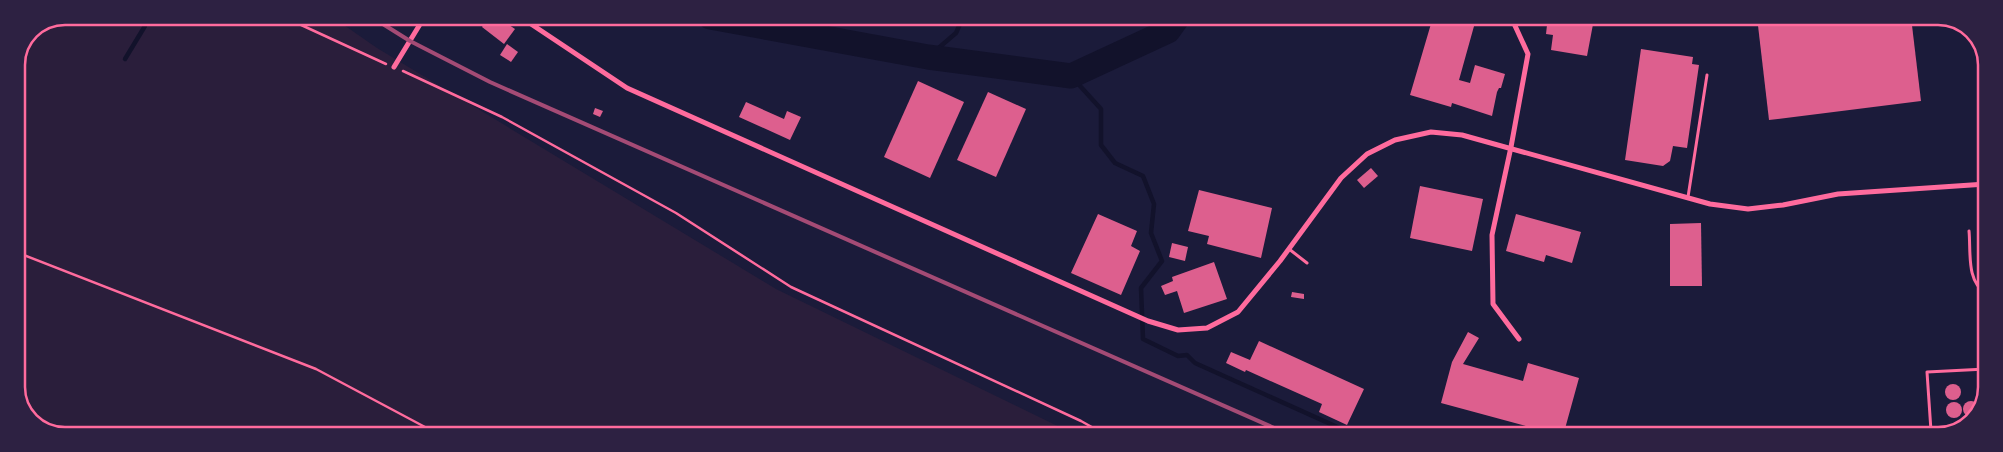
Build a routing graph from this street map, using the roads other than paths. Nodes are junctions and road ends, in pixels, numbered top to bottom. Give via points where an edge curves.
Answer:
1 (420, 25) edge
2 (532, 25) edge
3 (1515, 25) edge
4 (394, 67) road end
5 (1708, 75) dead end
6 (1511, 147) junction
7 (1978, 185) edge
8 (1688, 198) junction
9 (1969, 231) dead end
10 (1288, 248) junction
11 (1308, 263) dead end
12 (1978, 286) edge
13 (1519, 340) dead end
14 (1978, 369) edge
15 (1932, 427) edge

1 - 4 street
2 - 10 street via 627,88 1132,314 1178,330 1207,328 1238,312
3 - 6 street via 1528,54
5 - 8 lane
6 - 8 street
6 - 10 street via 1462,135 1430,132 1395,140 1367,154 1341,178
6 - 13 street via 1492,235 1493,304
7 - 8 street via 1838,194 1748,209
9 - 12 lane via 1972,277
10 - 11 lane
14 - 15 lane via 1927,372

